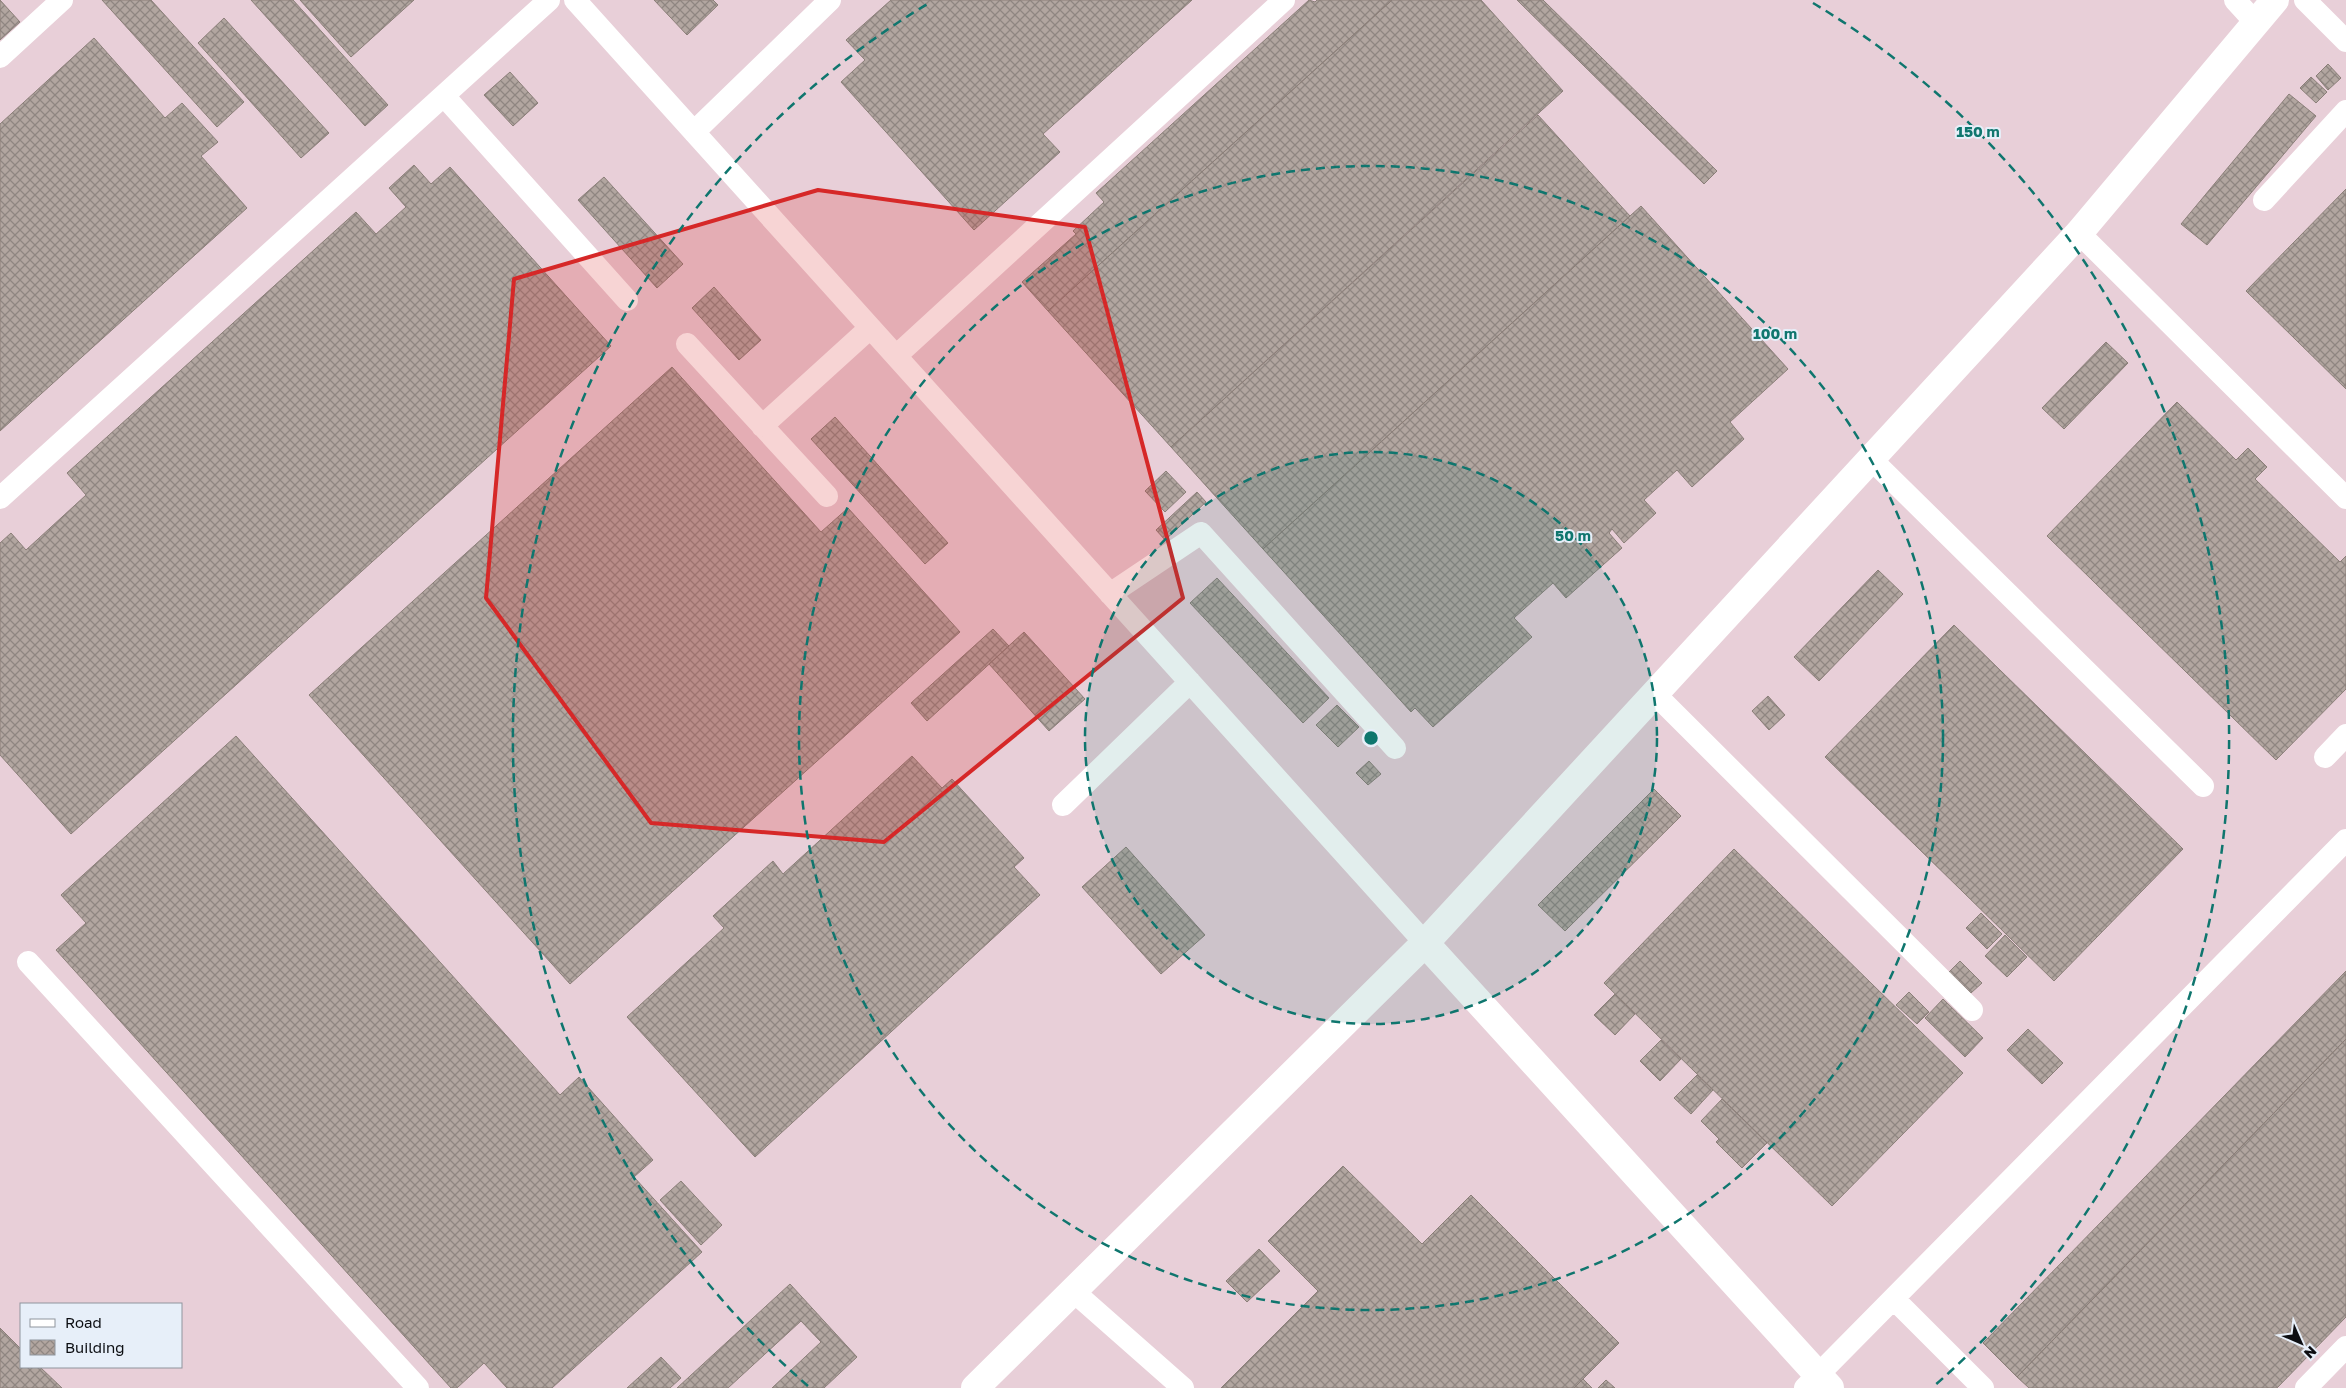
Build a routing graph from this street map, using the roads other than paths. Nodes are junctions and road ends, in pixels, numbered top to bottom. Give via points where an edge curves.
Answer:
1 (62, 0) edge
2 (549, 0) edge
3 (575, 0) edge
4 (830, 0) edge
5 (1284, 0) edge
6 (2235, 0) edge
7 (2276, 0) edge
8 (2305, 0) edge
9 (2256, 23) junction
10 (2346, 41) edge
11 (0, 58) edge
12 (444, 96) junction
13 (2346, 111) edge
14 (694, 132) junction
15 (2264, 200) dead end
16 (2079, 233) junction
17 (627, 300) dead end
18 (870, 328) junction
19 (687, 344) dead end
20 (896, 356) junction
21 (762, 426) junction
22 (1871, 459) junction
23 (826, 496) dead end
24 (0, 498) edge
25 (2346, 498) edge
26 (1110, 594) junction
27 (1190, 682) junction
28 (1655, 694) junction
29 (2346, 735) edge
30 (1396, 748) dead end
31 (2325, 756) dead end
32 (2203, 786) dead end
33 (1063, 805) dead end
34 (2346, 840) edge
35 (1425, 943) junction
36 (28, 962) dead end
37 (1972, 1010) dead end
38 (1073, 1291) junction
39 (1894, 1299) junction
40 (2346, 1347) edge
41 (1818, 1384) edge
42 (418, 1388) edge
43 (975, 1388) edge
44 (1183, 1388) edge
45 (1983, 1388) edge
46 (2306, 1388) edge

1 - 11 lane
2 - 12 lane
3 - 14 lane
4 - 14 lane
5 - 20 lane
6 - 9 lane
7 - 9 street
8 - 10 lane
9 - 16 street
12 - 17 lane
12 - 24 lane
13 - 15 lane
14 - 18 lane
16 - 22 street
16 - 25 lane
18 - 20 lane
18 - 21 lane
19 - 21 lane
20 - 26 lane
21 - 23 lane
22 - 28 street
22 - 32 lane
26 - 27 lane
26 - 30 lane via 1201,533
27 - 33 lane
27 - 35 lane
28 - 35 street
28 - 37 lane
29 - 31 lane
34 - 39 lane
35 - 38 street
35 - 41 street
36 - 42 lane
38 - 43 street
38 - 44 lane
39 - 41 lane
39 - 45 lane
40 - 46 lane

